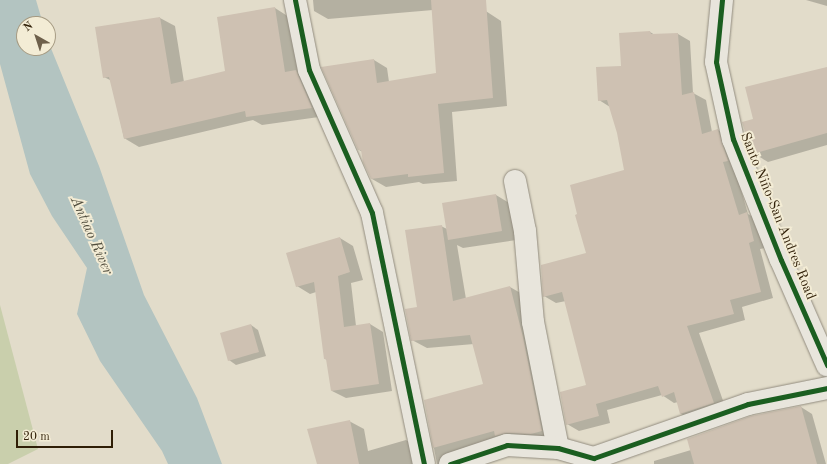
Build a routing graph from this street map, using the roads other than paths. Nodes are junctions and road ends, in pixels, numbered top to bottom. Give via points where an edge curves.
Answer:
1 (295, 0) edge
2 (722, 0) edge
3 (515, 181) dead end
4 (827, 365) edge
5 (827, 388) edge
6 (558, 448) junction
7 (424, 464) edge
8 (450, 464) edge

1 - 7 street via 309,70 372,213
2 - 4 street, Santo Niño-San Andres Road via 716,62 733,139 781,260
3 - 6 street via 525,231 533,322
5 - 6 street via 748,404 594,458
6 - 8 street via 507,445

